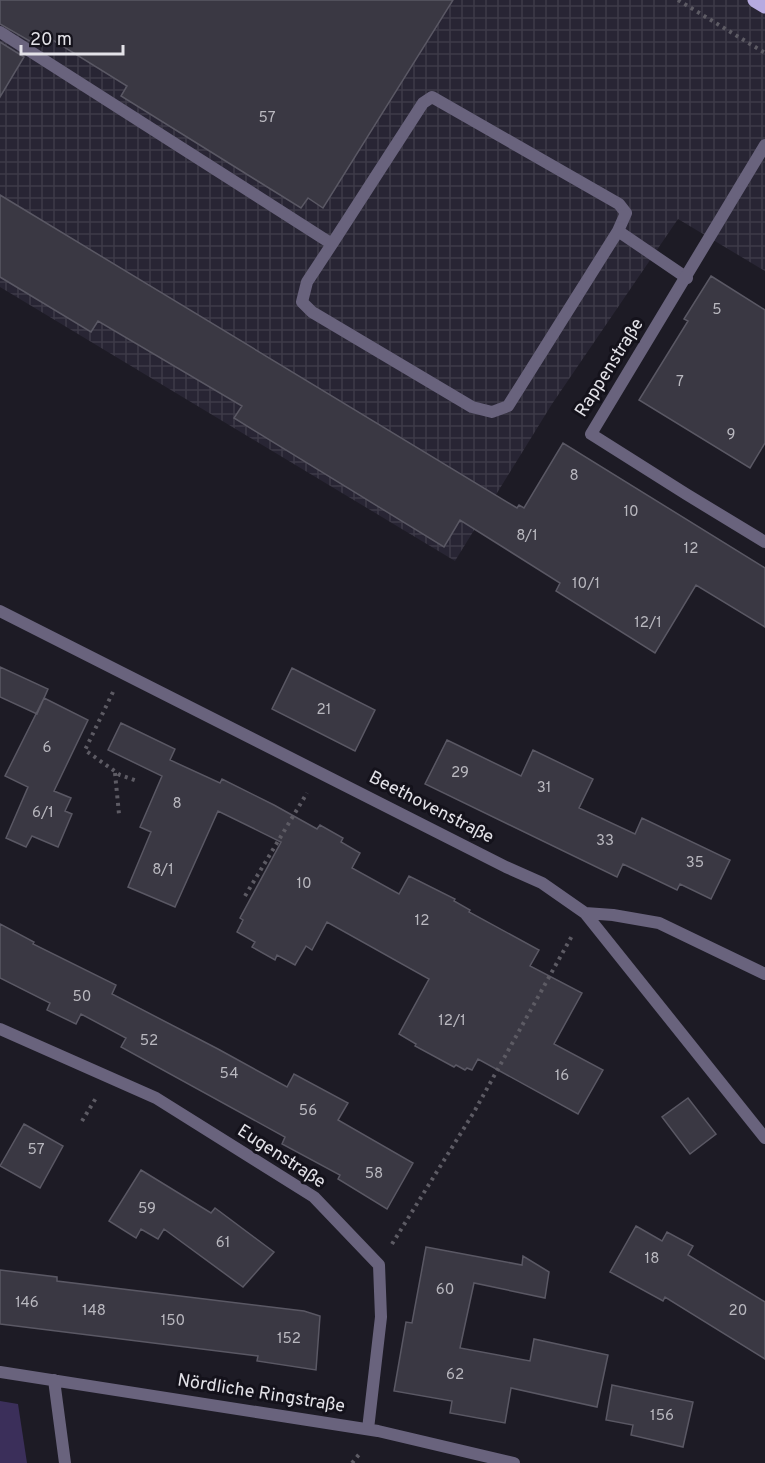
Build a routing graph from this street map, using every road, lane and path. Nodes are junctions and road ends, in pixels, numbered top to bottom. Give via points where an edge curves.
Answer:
1 (678, 0) edge
2 (755, 0) edge
3 (765, 6) edge
4 (0, 32) edge
5 (765, 53) edge
6 (765, 146) edge
7 (618, 231) junction
8 (332, 244) junction
9 (687, 278) junction
10 (765, 542) edge
11 (0, 611) edge
12 (122, 672) junction
13 (115, 772) junction
14 (320, 772) junction
15 (137, 781) dead end
16 (119, 814) dead end
17 (245, 896) dead end
18 (585, 913) junction
19 (765, 974) edge
20 (0, 1029) edge
21 (765, 1138) edge
22 (379, 1265) junction
23 (0, 1372) edge
24 (54, 1380) junction
25 (368, 1429) junction
26 (65, 1463) edge
27 (514, 1463) edge

1 - 5 path
2 - 3 main road
4 - 8 street
6 - 9 street, Rappenstraße
7 - 8 street via 626,213 619,204 432,97 423,103
7 - 8 street via 508,406 492,412 472,407 312,312 302,302 307,282
7 - 9 street
9 - 10 street, Rappenstraße via 591,434
11 - 12 street, Beethovenstraße
12 - 13 path via 85,750
12 - 14 street, Beethovenstraße
13 - 15 path
13 - 16 path
14 - 17 path
14 - 18 street, Beethovenstraße via 542,883
18 - 19 street via 659,923
18 - 21 street, Beethovenstraße
18 - 22 path via 474,1112
20 - 22 street, Eugenstraße via 156,1098 314,1197
22 - 25 street via 381,1317
23 - 24 street, Nördliche Ringstraße
24 - 25 street, Nördliche Ringstraße
24 - 26 street
25 - 27 street, Nördliche Ringstraße

